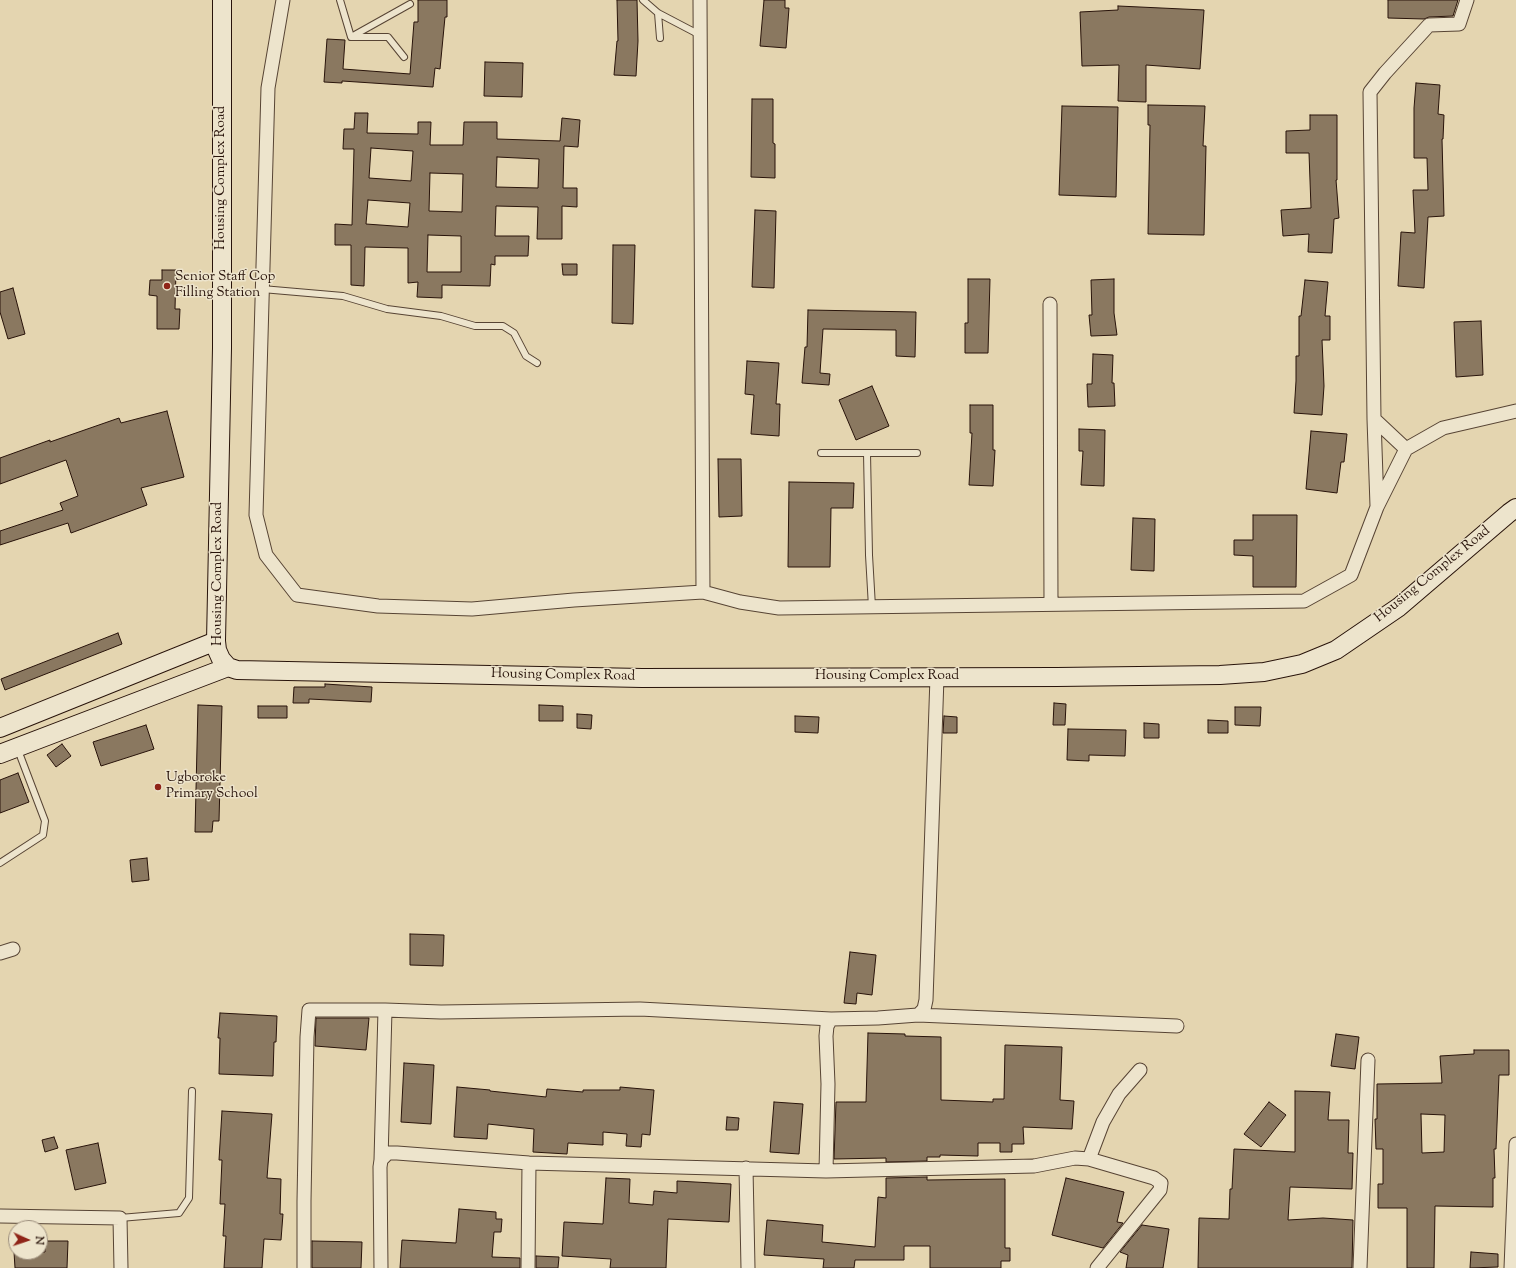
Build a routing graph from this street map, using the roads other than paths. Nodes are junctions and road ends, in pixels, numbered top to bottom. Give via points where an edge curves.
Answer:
1 (222, 0) edge
2 (283, 0) edge
3 (340, 0) edge
4 (644, 0) edge
5 (700, 0) edge
6 (1467, 0) edge
7 (410, 4) dead end
8 (658, 14) junction
9 (700, 35) junction
10 (351, 37) junction
11 (660, 38) dead end
12 (404, 57) dead end
13 (262, 289) junction
14 (1050, 304) dead end
15 (537, 363) dead end
16 (1516, 411) edge
17 (1374, 420) junction
18 (1406, 449) junction
19 (821, 453) dead end
20 (867, 453) junction
21 (917, 453) dead end
22 (1377, 507) junction
23 (1516, 508) edge
24 (703, 592) junction
25 (1051, 604) junction
26 (872, 607) junction
27 (216, 641) junction
28 (228, 667) junction
29 (937, 677) junction
30 (0, 728) edge
31 (17, 748) junction
32 (0, 754) edge
33 (0, 863) edge
34 (13, 949) dead end
35 (0, 953) edge
36 (384, 1010) junction
37 (918, 1015) junction
38 (831, 1019) junction
39 (1177, 1026) dead end
40 (1368, 1060) dead end
41 (1140, 1070) dead end
42 (192, 1091) dead end
43 (1516, 1144) edge
44 (1089, 1159) junction
45 (381, 1160) junction
46 (529, 1163) junction
47 (746, 1168) junction
48 (826, 1171) junction
49 (0, 1216) edge
50 (120, 1218) junction
51 (121, 1268) edge
52 (304, 1268) edge
53 (381, 1268) edge
54 (528, 1268) edge
55 (748, 1268) edge
56 (1097, 1268) edge
57 (1360, 1268) edge
58 (1511, 1268) edge

1 - 27 street, Housing Complex Road via 222,348
2 - 13 street via 268,88
3 - 10 lane
4 - 8 lane
5 - 9 street
6 - 17 street via 1459,24 1429,25 1370,92
7 - 10 lane
8 - 9 lane
8 - 11 lane
9 - 24 street
10 - 12 lane via 388,37
13 - 15 lane via 343,296 387,309 441,316 475,326 503,326 514,333 526,356
13 - 24 street via 256,515 266,555 297,595 378,606 472,609
14 - 25 street
16 - 18 street via 1443,428
17 - 18 street
17 - 22 street
18 - 22 street
19 - 20 lane
20 - 21 lane
20 - 26 lane
22 - 25 street via 1351,575 1304,601
23 - 29 street, Housing Complex Road via 1399,606 1336,650 1302,664 1264,672 1220,675
24 - 26 street via 740,602 779,608
25 - 26 street
27 - 28 street, Housing Complex Road via 219,654
27 - 30 street
28 - 29 street, Housing Complex Road via 237,670 634,677
28 - 31 street
29 - 37 street via 926,1000 924,1009
31 - 32 street
31 - 33 lane via 45,821 43,835
34 - 35 street
36 - 38 street via 441,1012 640,1009
36 - 45 street
36 - 52 street via 309,1010
37 - 38 street
37 - 39 street
38 - 48 street via 826,1036
40 - 57 street
41 - 44 street via 1119,1094 1103,1122
42 - 50 lane via 189,1198 179,1213
43 - 58 street
44 - 48 street via 1075,1158 1034,1166
44 - 56 street via 1154,1178 1161,1183 1160,1190
45 - 46 street via 388,1153 397,1153
45 - 53 street
46 - 47 street
46 - 54 street
47 - 48 street
47 - 55 street
49 - 50 street
50 - 51 street

